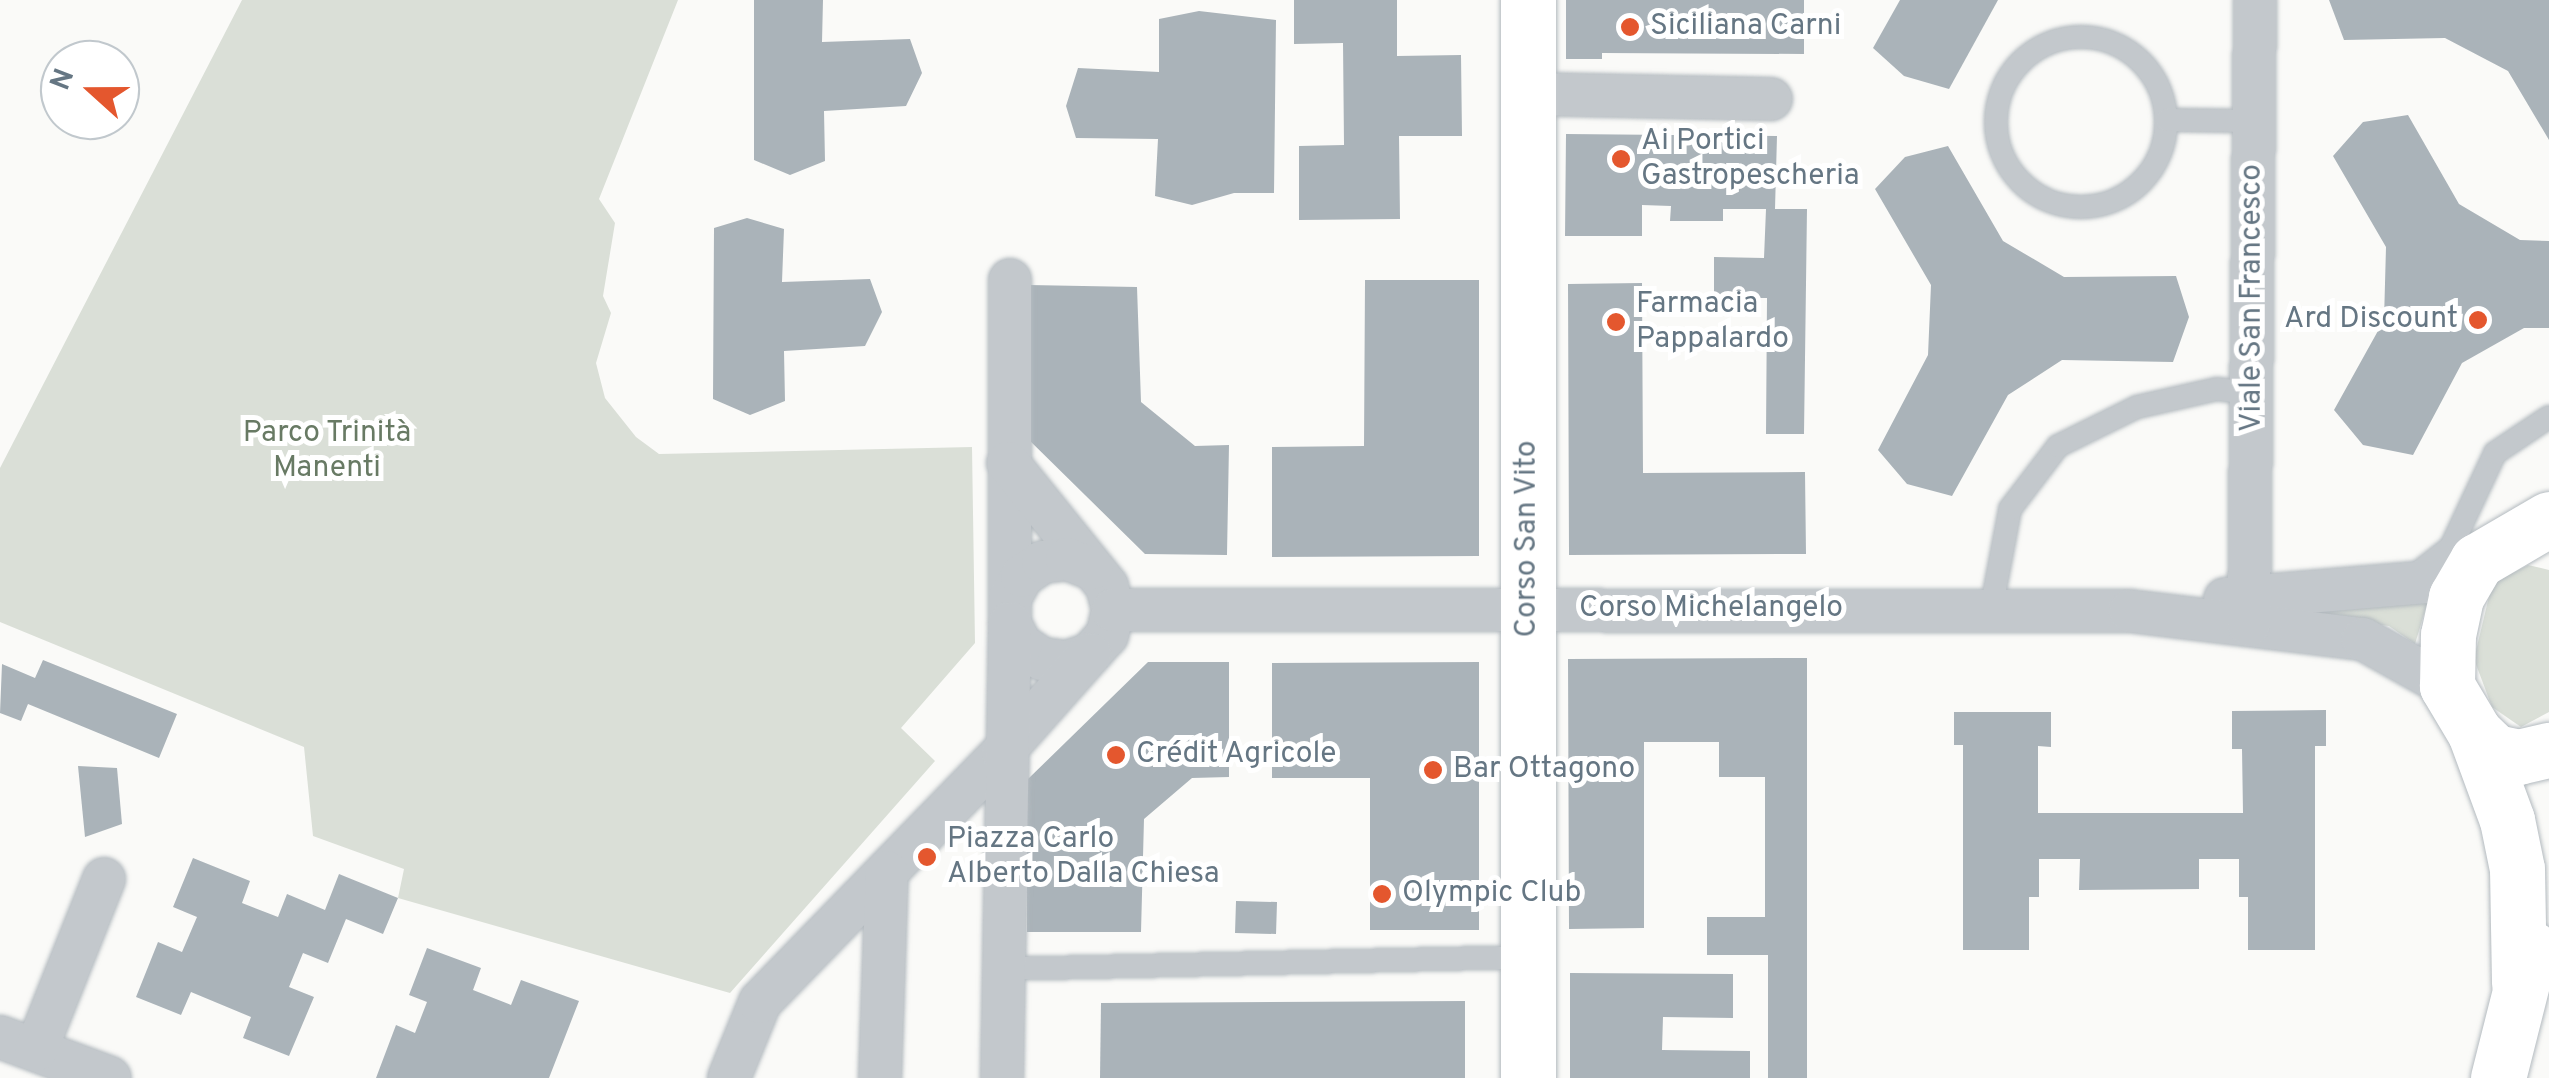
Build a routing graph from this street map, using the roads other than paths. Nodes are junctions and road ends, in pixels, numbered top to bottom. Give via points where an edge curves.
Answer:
1 (1528, 0) edge
2 (2255, 0) edge
3 (1529, 94) junction
4 (1770, 100) dead end
5 (2166, 120) junction
6 (2254, 122) junction
7 (1010, 280) dead end
8 (2252, 392) junction
9 (2549, 417) edge
10 (1008, 464) junction
11 (2549, 519) edge
12 (2490, 558) edge
13 (1091, 568) junction
14 (1528, 608) junction
15 (1010, 610) junction
16 (1113, 610) junction
17 (1990, 610) junction
18 (2250, 610) junction
19 (1090, 654) junction
20 (2447, 686) junction
21 (2475, 733) junction
22 (2549, 750) edge
23 (1004, 752) junction
24 (887, 872) junction
25 (104, 879) dead end
26 (2549, 893) edge
27 (1528, 957) junction
28 (1003, 970) junction
29 (2518, 983) junction
30 (18, 1044) edge
31 (110, 1078) edge
32 (729, 1078) edge
33 (880, 1078) edge
34 (1002, 1078) edge
35 (1528, 1078) edge
36 (2498, 1078) edge

1 - 3 main road, Corso San Vito
2 - 6 street, Viale San Francesco
3 - 4 street
3 - 14 main road, Corso San Vito
5 - 5 lane via 2160,90 2144,63 2118,44 2088,36 2056,40 2028,54 2007,78 1996,108 1996,139 2008,169 2030,192 2058,205 2090,208 2120,198 2145,179 2161,152
5 - 6 lane
6 - 8 street, Viale San Francesco
7 - 10 street
8 - 17 lane via 2217,389 2137,407 2058,446 2010,509
8 - 18 street, Viale San Francesco
9 - 12 lane via 2495,453
10 - 13 street
10 - 15 street
11 - 12 main road
12 - 18 street
12 - 20 main road via 2448,635
13 - 15 street via 1067,559 1043,562 1022,576
13 - 16 street via 1107,586
14 - 16 street, Corso Michelangelo
14 - 17 street, Corso Michelangelo
14 - 27 main road, Corso San Vito
15 - 19 street via 1021,645 1042,659 1067,662
15 - 23 street
16 - 19 street via 1107,634
17 - 18 street, Corso Michelangelo
18 - 20 street via 2363,639
19 - 23 street
20 - 21 main road
21 - 22 main road via 2495,752 2518,757
21 - 29 main road via 2508,820 2517,869
23 - 24 street
23 - 28 street
24 - 32 street via 760,1002
24 - 33 street
25 - 30 street
26 - 29 main road
27 - 28 lane
27 - 35 main road, Corso San Vito
28 - 34 street
29 - 36 main road
30 - 31 street

